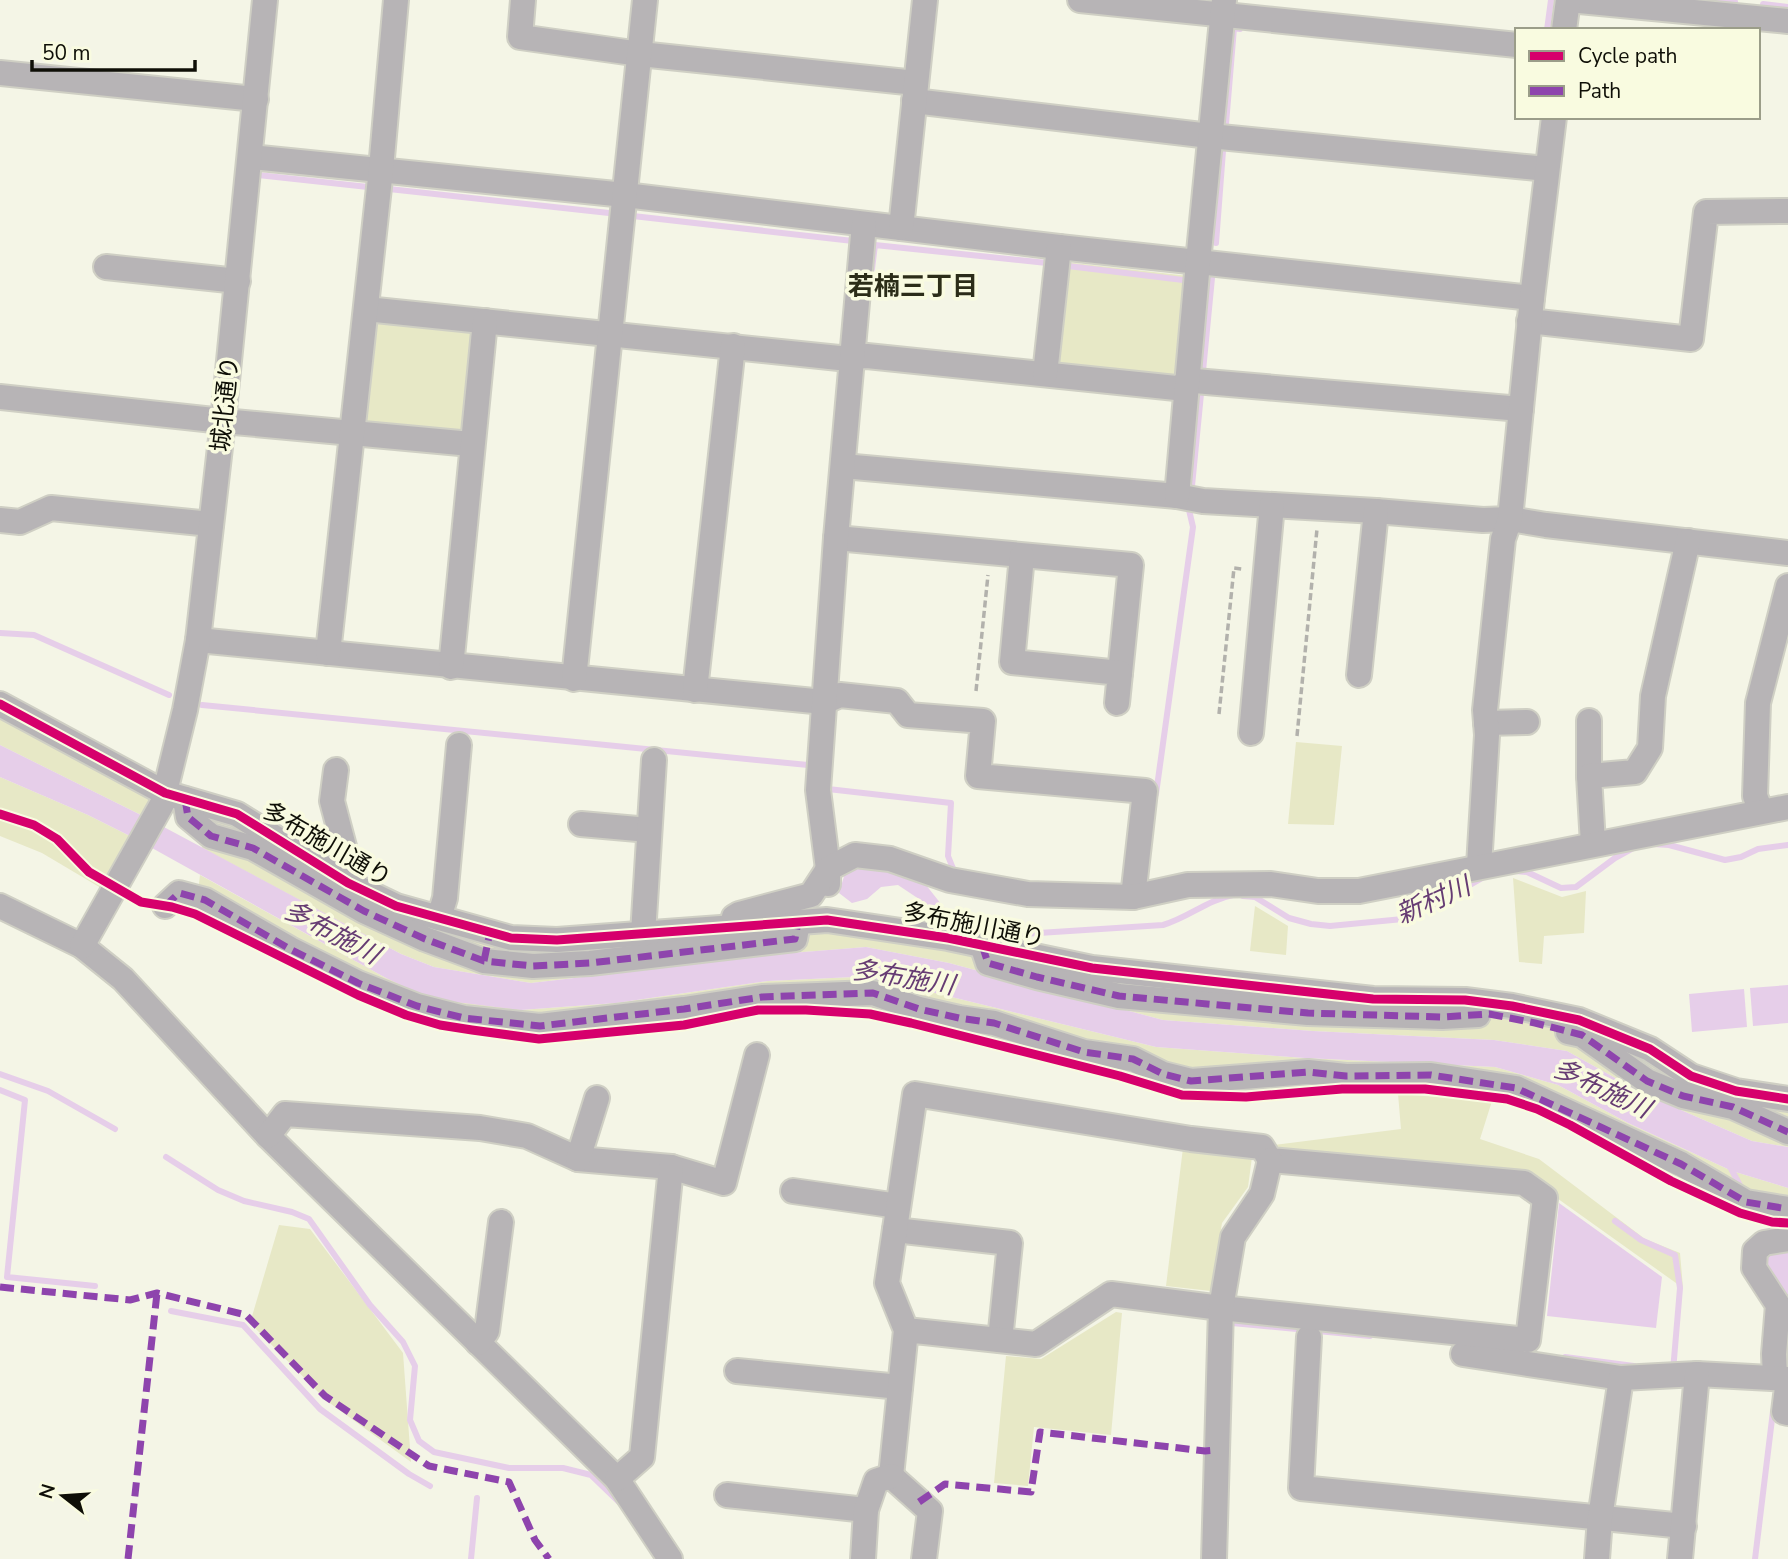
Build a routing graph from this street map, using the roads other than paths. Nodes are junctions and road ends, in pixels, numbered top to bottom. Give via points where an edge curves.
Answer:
1 (265, 0) edge
2 (396, 0) edge
3 (523, 0) edge
4 (645, 0) edge
5 (925, 0) edge
6 (1080, 0) edge
7 (1568, 0) edge
8 (1224, 7) edge
9 (1788, 21) edge
10 (1564, 28) edge
11 (1515, 46) edge
12 (640, 54) junction
13 (0, 73) edge
14 (915, 92) junction
15 (256, 99) junction
16 (1554, 119) edge
17 (1210, 136) junction
18 (251, 157) junction
19 (381, 169) junction
20 (1547, 169) junction
21 (625, 195) junction
22 (1788, 211) edge
23 (864, 224) junction
24 (901, 228) junction
25 (1059, 247) junction
26 (1198, 262) junction
27 (106, 267) dead end
28 (238, 281) junction
29 (366, 309) junction
30 (1530, 309) junction
31 (485, 321) junction
32 (610, 335) junction
33 (733, 346) junction
34 (853, 357) junction
35 (1045, 374) junction
36 (1187, 384) junction
37 (0, 397) edge
38 (1521, 409) junction
39 (223, 421) junction
40 (352, 433) junction
41 (471, 444) junction
42 (843, 466) junction
43 (1177, 496) junction
44 (1272, 505) junction
45 (1376, 511) junction
46 (1510, 519) junction
47 (0, 520) edge
48 (211, 524) junction
49 (836, 538) junction
50 (1688, 541) junction
51 (1788, 553) edge
52 (1022, 556) junction
53 (1788, 586) edge
54 (198, 640) junction
55 (328, 653) junction
56 (451, 667) junction
57 (1119, 673) junction
58 (1359, 675) dead end
59 (574, 679) junction
60 (695, 690) junction
61 (824, 702) junction
62 (1117, 703) dead end
63 (0, 704) edge
64 (1589, 720) dead end
65 (1527, 722) dead end
66 (1486, 723) junction
67 (1251, 733) dead end
68 (459, 745) dead end
69 (654, 760) dead end
70 (336, 770) dead end
71 (1589, 776) junction
72 (170, 799) junction
73 (1788, 807) edge
74 (1761, 811) junction
75 (581, 824) dead end
76 (649, 830) junction
77 (1593, 844) junction
78 (1479, 866) junction
79 (828, 869) junction
80 (348, 883) junction
81 (1133, 897) junction
82 (0, 906) edge
83 (165, 906) dead end
84 (827, 920) junction
85 (798, 922) junction
86 (432, 924) junction
87 (718, 928) junction
88 (490, 932) junction
89 (643, 934) junction
90 (82, 946) junction
91 (484, 961) junction
92 (1224, 995) junction
93 (757, 1055) dead end
94 (597, 1098) dead end
95 (1788, 1100) edge
96 (1788, 1132) edge
97 (268, 1136) junction
98 (578, 1159) junction
99 (1270, 1160) junction
100 (671, 1167) junction
101 (793, 1191) dead end
102 (1788, 1209) edge
103 (897, 1218) junction
104 (500, 1222) dead end
105 (1788, 1239) edge
106 (1221, 1308) junction
107 (906, 1330) junction
108 (1309, 1337) dead end
109 (1000, 1340) junction
110 (478, 1343) junction
111 (1463, 1354) dead end
112 (737, 1371) dead end
113 (1697, 1374) junction
114 (1621, 1378) junction
115 (1775, 1378) junction
116 (900, 1387) junction
117 (1788, 1413) edge
118 (891, 1476) junction
119 (617, 1479) junction
120 (727, 1495) dead end
121 (866, 1510) junction
122 (1600, 1518) junction
123 (1684, 1526) junction
124 (670, 1559) edge
125 (863, 1559) edge
126 (925, 1559) edge
127 (1214, 1559) edge
128 (1597, 1559) edge
129 (1679, 1559) edge

1 - 15 street, 城北通り
2 - 19 street
3 - 12 street via 520,37
4 - 12 street
5 - 14 street
6 - 8 street
7 - 9 street
7 - 10 street
8 - 11 street
8 - 17 street
12 - 14 street
12 - 21 street
13 - 15 street
14 - 17 street
14 - 24 street
15 - 18 street, 城北通り
16 - 20 street
17 - 20 street
17 - 26 street
18 - 19 street
18 - 28 street, 城北通り
19 - 21 street
19 - 29 street
20 - 30 street
21 - 23 street
21 - 32 street
22 - 30 street via 1706,212 1690,339
23 - 24 street
23 - 34 street
24 - 25 street
25 - 26 street
25 - 35 street
26 - 30 street
26 - 36 street
27 - 28 street
28 - 39 street, 城北通り
29 - 31 street
29 - 40 street
30 - 38 street
31 - 32 street
31 - 41 street
32 - 33 street
32 - 59 street
33 - 34 street
33 - 60 street
34 - 35 street
34 - 42 street
35 - 36 street via 1176,388
36 - 38 street via 1195,380
36 - 43 street
37 - 39 street
38 - 46 street
39 - 40 street
39 - 48 street, 城北通り
40 - 41 street
40 - 55 street
41 - 56 street
42 - 43 street
42 - 49 street
43 - 44 street
44 - 45 street
44 - 67 street
45 - 46 street
45 - 58 street
46 - 50 street
46 - 66 street via 1503,539
47 - 48 street via 20,522 51,508
48 - 54 street, 城北通り
49 - 52 street
49 - 61 street
50 - 51 street
50 - 71 street via 1653,696 1650,748 1635,772
52 - 57 street via 1012,662
52 - 57 street via 1131,565
53 - 74 street via 1758,703 1755,796
54 - 55 street
54 - 72 street, 城北通り
55 - 56 street
56 - 59 street
57 - 62 street
59 - 60 street
60 - 61 street
61 - 79 street via 818,790
61 - 81 street via 840,695 897,701 908,715 983,721 978,776 1145,791
63 - 72 street, 多布施川通り
64 - 71 street
65 - 66 street
66 - 78 street
68 - 86 street via 446,898
69 - 76 street
70 - 80 street via 332,801 347,858
71 - 77 street
72 - 80 street, 多布施川通り via 237,814
72 - 86 street via 211,836 253,848 364,911
72 - 90 street, 城北通り
73 - 74 street
74 - 77 street
75 - 76 street
76 - 89 street
77 - 78 street
78 - 81 street via 1359,891 1271,884 1188,885
79 - 81 street via 855,855 890,859 950,880 1028,894
79 - 84 street
79 - 87 street via 811,895 739,914
80 - 86 street, 多布施川通り
82 - 90 street
83 - 102 street via 179,893 205,900 290,949 417,1006 554,1032 684,1009 819,1003 873,993 915,1016 959,1018 990,1033 1081,1058 1191,1081 1237,1087 1308,1072 1431,1075 1516,1088 1676,1172 1746,1202
84 - 85 street, 多布施川通り
84 - 92 street, 多布施川通り via 982,945
85 - 87 street, 多布施川通り
85 - 91 street via 796,939 590,963
86 - 88 street, 多布施川通り
86 - 91 street
87 - 89 street, 多布施川通り
88 - 89 street, 多布施川通り via 511,939 557,940
88 - 91 street
90 - 97 street via 123,979
92 - 95 street, 多布施川通り via 1465,1000 1511,1006 1579,1020 1650,1049 1691,1076 1736,1091
92 - 96 street via 1308,1013 1489,1014 1535,1023 1582,1035 1647,1081 1683,1096 1732,1107
93 - 100 street via 724,1183
94 - 98 street
97 - 98 street via 285,1114 480,1128 527,1136
97 - 110 street
98 - 100 street
99 - 103 street via 1262,1147 915,1094
99 - 106 street via 1262,1194 1233,1237
99 - 106 street via 1524,1183 1545,1198 1528,1339
100 - 119 street via 642,1457
101 - 103 street
103 - 107 street via 887,1283
103 - 109 street via 1010,1243
104 - 110 street via 487,1331
105 - 115 street via 1764,1243 1755,1251 1754,1268 1779,1304
106 - 109 street via 1111,1294 1036,1344
106 - 127 street
107 - 109 street
107 - 116 street
108 - 122 street via 1301,1489
110 - 119 street
111 - 114 street
112 - 116 street
113 - 114 street
113 - 115 street
113 - 123 street
114 - 122 street
115 - 117 street via 1788,1379 1784,1412
116 - 118 street
118 - 121 street via 876,1481
118 - 126 street via 930,1511
119 - 124 street
120 - 121 street
121 - 125 street
122 - 123 street
122 - 128 street
123 - 129 street

